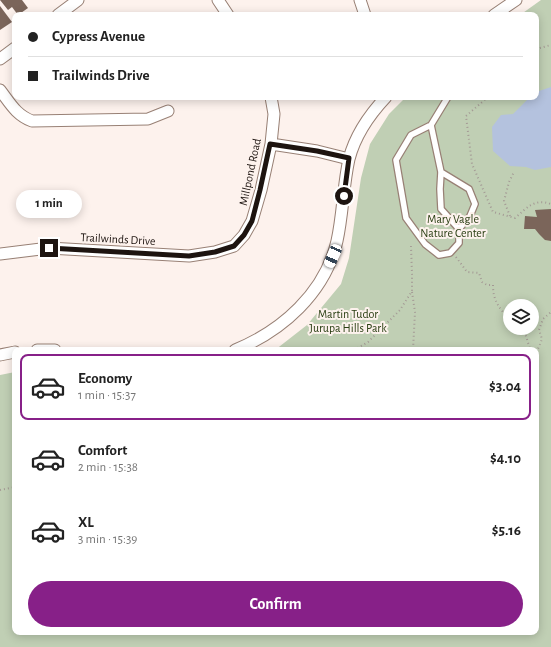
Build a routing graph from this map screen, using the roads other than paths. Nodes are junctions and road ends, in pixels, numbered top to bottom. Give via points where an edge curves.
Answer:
1 (78, 0) edge
2 (218, 0) edge
3 (360, 0) edge
4 (516, 0) edge
5 (62, 12) edge
6 (226, 12) edge
7 (364, 12) edge
8 (498, 12) edge
9 (12, 50) edge
10 (0, 59) edge
11 (0, 90) edge
12 (272, 100) edge
13 (383, 100) edge
14 (446, 100) edge
15 (168, 111) dead end
16 (431, 125) junction
17 (270, 144) junction
18 (349, 158) junction
19 (441, 172) junction
20 (459, 229) junction
21 (234, 246) joint
22 (0, 254) edge
23 (243, 347) edge
24 (12, 353) edge
25 (0, 355) edge

1 - 5 street
2 - 6 street
3 - 7 street
4 - 8 street
9 - 10 street
11 - 15 street via 17,112 32,120 148,119
12 - 17 street, Millpond Road via 274,114
13 - 18 street via 360,133
14 - 16 lane
16 - 19 lane
16 - 20 lane via 411,135 396,160 406,218 424,244 439,255 450,253 459,243
17 - 18 street
17 - 21 street, Millpond Road via 252,221
18 - 23 street via 337,241 333,256 320,282 300,307 278,328
19 - 20 lane via 441,209
19 - 20 lane via 469,189 475,204 470,216
21 - 22 street, Trailwinds Drive via 189,256 49,248
24 - 25 street

